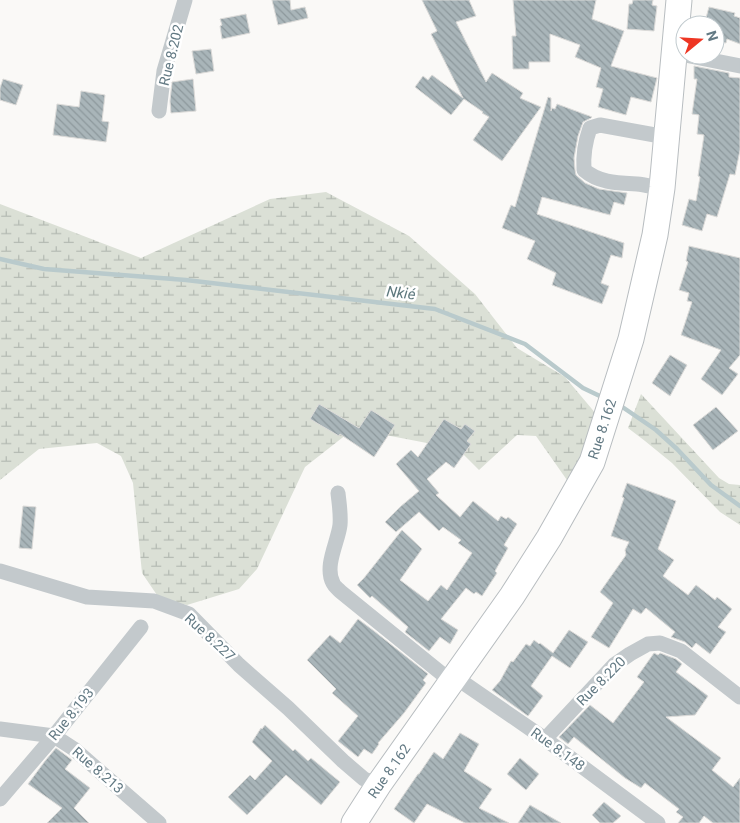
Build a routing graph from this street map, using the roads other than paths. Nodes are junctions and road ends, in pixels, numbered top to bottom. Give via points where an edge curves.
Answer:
1 (185, 0) edge
2 (679, 0) edge
3 (680, 15) edge
4 (725, 63) edge
5 (680, 65) edge
6 (740, 66) edge
7 (158, 110) dead end
8 (666, 137) junction
9 (662, 188) junction
10 (338, 493) dead end
11 (0, 571) edge
12 (141, 627) dead end
13 (454, 680) junction
14 (740, 698) edge
15 (0, 729) edge
16 (54, 736) junction
17 (545, 739) junction
18 (379, 784) junction
19 (0, 799) edge
20 (159, 823) edge
21 (354, 823) edge
22 (658, 823) edge

1 - 7 street, Rue 8.202 via 164,72
2 - 3 highway, Rue 8.162
4 - 6 street
5 - 8 highway, Rue 8.162
8 - 9 highway, Rue 8.162
8 - 9 street via 600,125 590,128 583,161 584,170 592,177
9 - 13 highway, Rue 8.162 via 655,235 631,339 592,462 512,596
10 - 13 street, Rue 8.148 via 340,525 331,558 333,583 340,592
11 - 18 street, Rue 8.227 via 87,597 154,600 189,614 343,761 364,779
12 - 16 street, Rue 8.193
13 - 17 street, Rue 8.148
13 - 18 highway, Rue 8.162
14 - 17 street, Rue 8.220 via 681,651 660,643 648,644 614,665
15 - 16 street, Rue 8.213
16 - 19 street, Rue 8.193
16 - 20 street, Rue 8.213 via 74,749
17 - 22 street, Rue 8.148
18 - 21 highway, Rue 8.162

